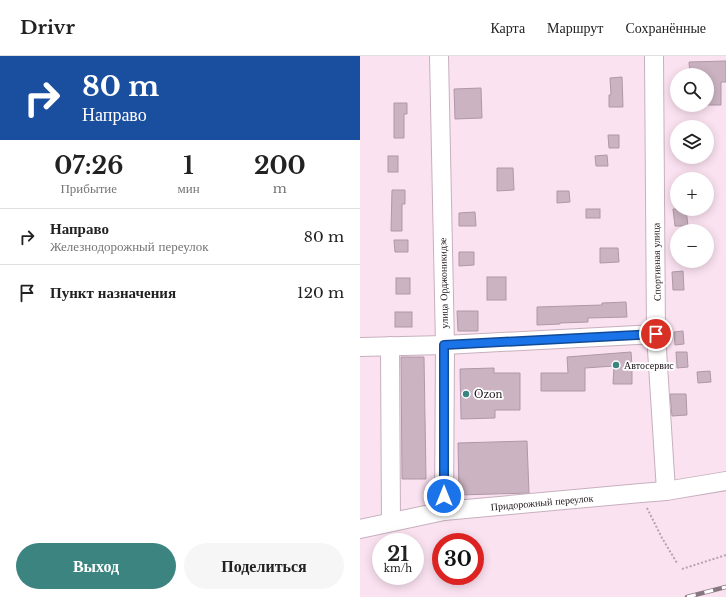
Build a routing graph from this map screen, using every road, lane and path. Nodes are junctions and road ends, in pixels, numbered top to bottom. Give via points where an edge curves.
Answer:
1 (439, 56) edge
2 (654, 56) edge
3 (656, 334) junction
4 (444, 345) junction
5 (390, 346) junction
6 (360, 347) edge
7 (726, 481) edge
8 (666, 491) junction
9 (641, 492) junction
10 (444, 511) junction
11 (391, 522) junction
12 (360, 529) edge
13 (726, 555) edge
14 (677, 563) dead end
15 (682, 569) dead end

1 - 4 street, улица Орджоникидзе
2 - 3 street, Спортивная улица
3 - 4 street
3 - 8 street, Спортивная улица
4 - 5 street
4 - 10 street, улица Орджоникидзе
5 - 6 street
5 - 11 street
7 - 8 street, Придорожный переулок
8 - 9 street, Придорожный переулок
9 - 10 street, Придорожный переулок
9 - 14 path via 659,532
10 - 11 street, Придорожный переулок
11 - 12 street, Придорожный переулок
13 - 15 path

